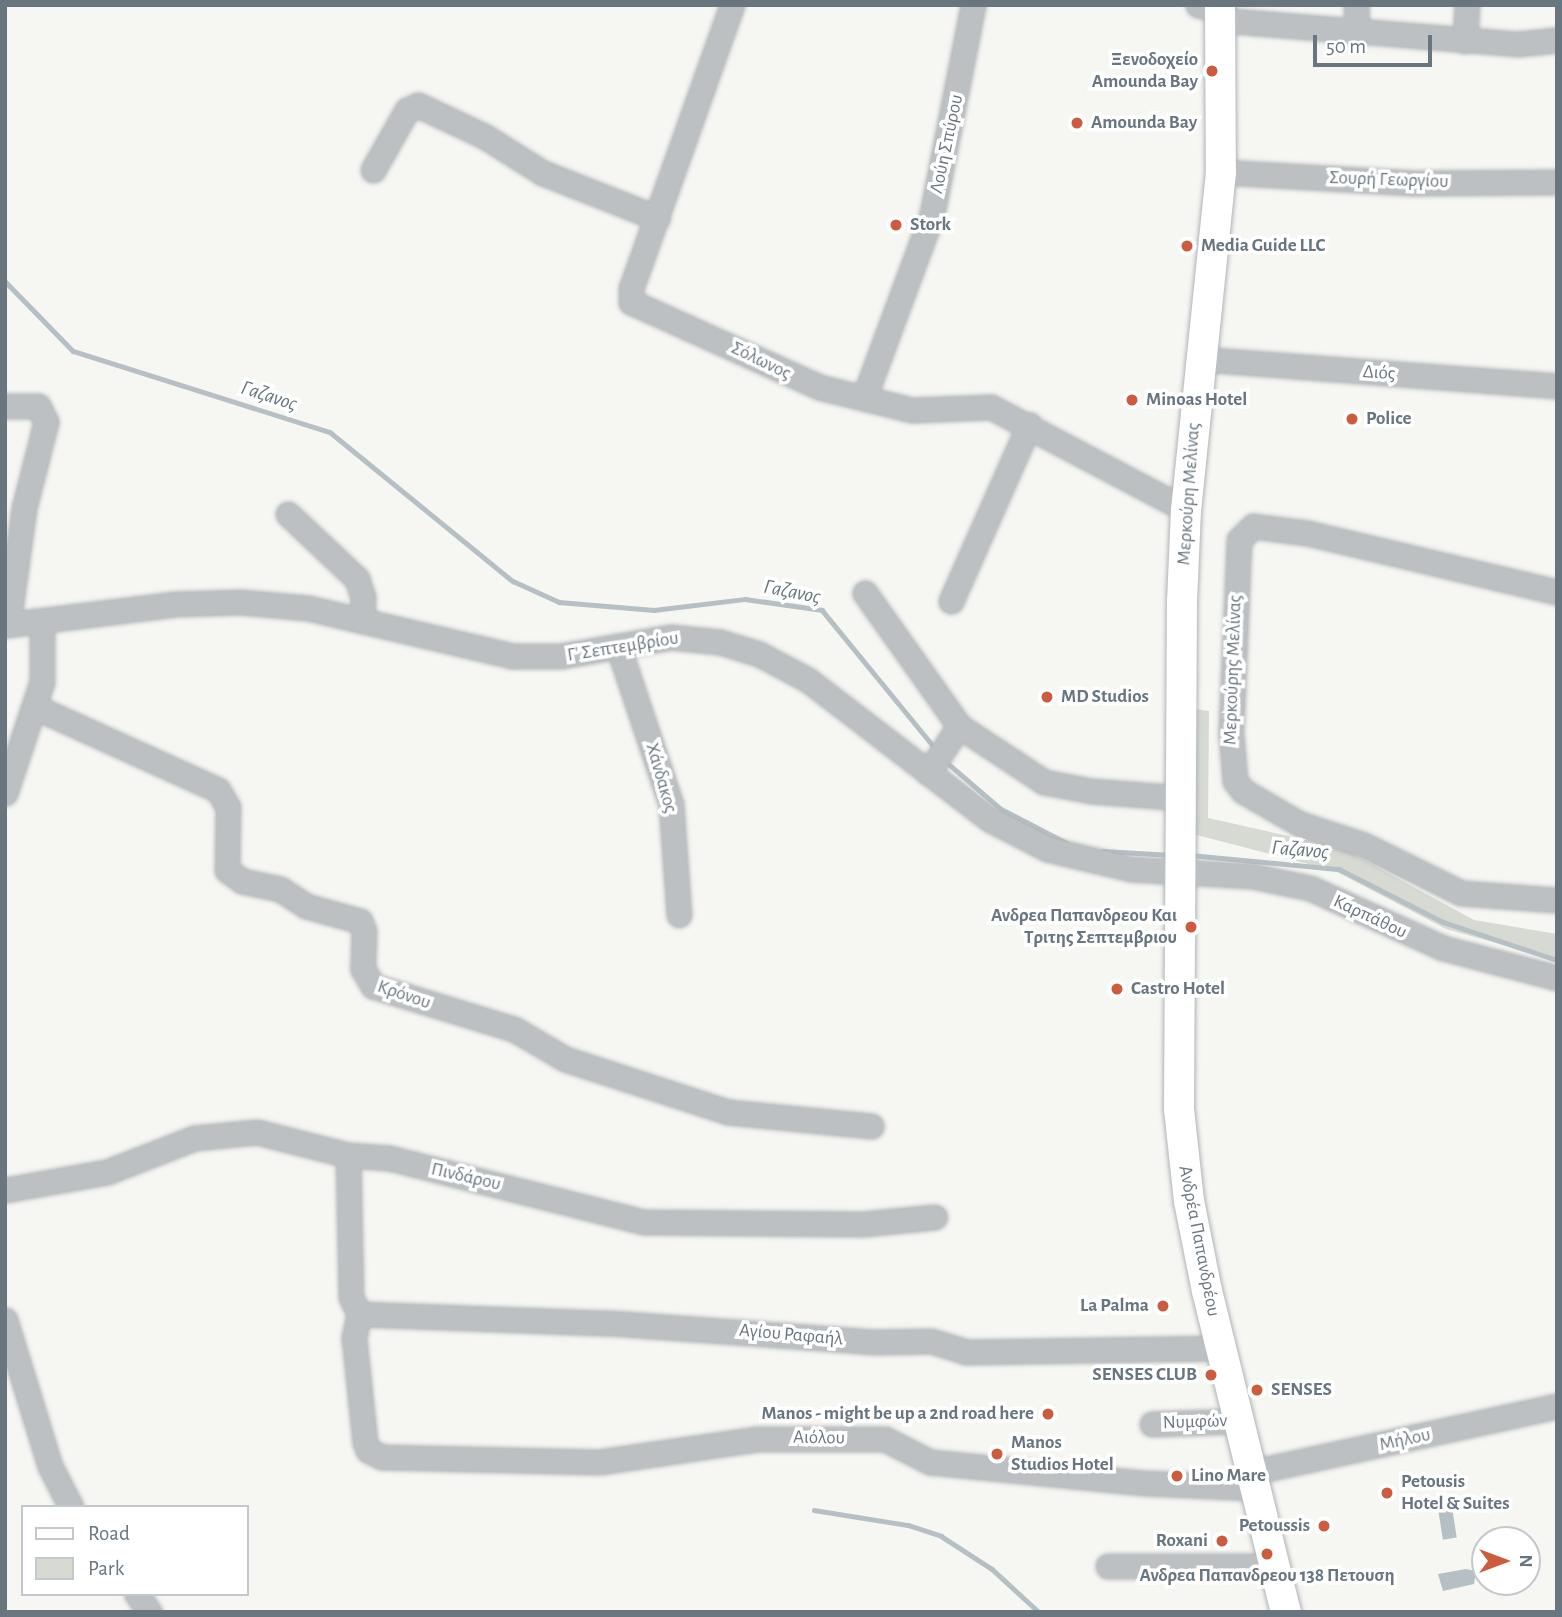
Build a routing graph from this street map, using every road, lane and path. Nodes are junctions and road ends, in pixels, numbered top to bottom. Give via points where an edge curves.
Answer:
1 (732, 5) edge
2 (973, 5) edge
3 (1356, 5) edge
4 (1467, 5) edge
5 (1214, 10) edge
6 (1357, 30) junction
7 (1557, 40) edge
8 (1465, 41) junction
9 (373, 170) dead end
10 (1221, 172) junction
11 (1557, 182) edge
12 (657, 218) junction
13 (1200, 359) junction
14 (1557, 386) edge
15 (864, 398) junction
16 (5, 406) edge
17 (1029, 425) junction
18 (1186, 510) junction
19 (288, 514) dead end
20 (1557, 592) edge
21 (866, 593) dead end
22 (951, 601) dead end
23 (42, 621) junction
24 (362, 621) junction
25 (6, 625) edge
26 (618, 646) junction
27 (35, 707) junction
28 (956, 729) junction
29 (932, 765) junction
30 (5, 793) edge
31 (1182, 806) junction
32 (1182, 867) junction
33 (1557, 901) edge
34 (680, 915) dead end
35 (1557, 978) edge
36 (871, 1126) dead end
37 (348, 1155) junction
38 (5, 1190) edge
39 (935, 1217) dead end
40 (359, 1314) junction
41 (5, 1320) edge
42 (1221, 1348) junction
43 (1557, 1406) edge
44 (1239, 1421) junction
45 (1152, 1424) dead end
46 (1254, 1480) junction
47 (70, 1505) edge
48 (1108, 1566) dead end
49 (1276, 1566) junction
50 (138, 1596) edge
51 (149, 1612) edge
52 (1286, 1612) edge

1 - 12 street, Σόλωνος
2 - 15 street, Λούη Σπύρου via 932,214
3 - 6 street
4 - 8 street
5 - 6 street
5 - 10 main road, Μερκούρη Μελίνας
6 - 8 street
7 - 8 street via 1521,44
9 - 12 street via 407,110 418,105 484,136 542,173
10 - 11 street, Σουρή Γεωργίου via 1413,183
10 - 13 main road, Μερκούρη Μελίνας
12 - 15 street, Σόλωνος via 629,293 633,304 732,346 779,372
13 - 14 street, Διός
13 - 18 main road, Μερκούρη Μελίνας
15 - 17 street, Σόλωνος via 912,410 991,407
16 - 25 street via 38,406 46,422 24,508
17 - 18 street, Σόλωνος
17 - 22 street
18 - 31 main road, Μερκούρη Μελίνας
19 - 24 street via 357,579 363,597
20 - 33 street, Μερκούρης Μελίνας via 1307,533 1253,526 1239,540 1231,734 1235,781 1242,791 1300,824 1364,845 1461,893
21 - 28 street
23 - 24 street, Γ' Σεπτεμβρίου via 176,604 240,602 298,607
23 - 25 street, Γ' Σεπτεμβρίου
23 - 27 street via 45,655
24 - 26 street, Γ' Σεπτεμβρίου via 513,656 551,657
26 - 29 street, Γ' Σεπτεμβρίου via 685,637 759,654 820,688
26 - 34 street, Χάνδακος via 671,804
27 - 30 street
27 - 36 street, Κρόνου via 218,790 228,807 226,870 242,881 280,889 306,906 360,921 363,969 373,986 514,1030 565,1059 728,1112
28 - 29 street
28 - 31 street via 1044,782
29 - 32 street, Γ' Σεπτεμβρίου via 989,819 1047,849 1098,864
31 - 32 main road, Μερκούρη Μελίνας
32 - 35 street, Καρπάθου via 1310,888 1443,948
32 - 42 main road, Ανδρέα Παπανδρέου via 1181,1135 1191,1214
37 - 38 street, Πινδάρου via 281,1136 235,1133 182,1142 107,1172
37 - 39 street, Πινδάρου via 389,1158 644,1222 863,1224
37 - 40 street via 351,1297
40 - 42 street, Αγίου Ραφαήλ via 610,1323 876,1342 931,1341 966,1352
40 - 46 street, Αιόλου via 354,1338 365,1441 374,1455 599,1462 756,1439 885,1439 930,1462
41 - 47 street via 50,1466
42 - 44 main road, Ανδρέα Παπανδρέου
43 - 46 street, Μήλου
44 - 45 street, Νυμφών
44 - 46 main road, Ανδρέα Παπανδρέου
46 - 49 main road, Ανδρέα Παπανδρέου
48 - 49 street
49 - 52 main road, Ανδρέα Παπανδρέου
50 - 51 street

